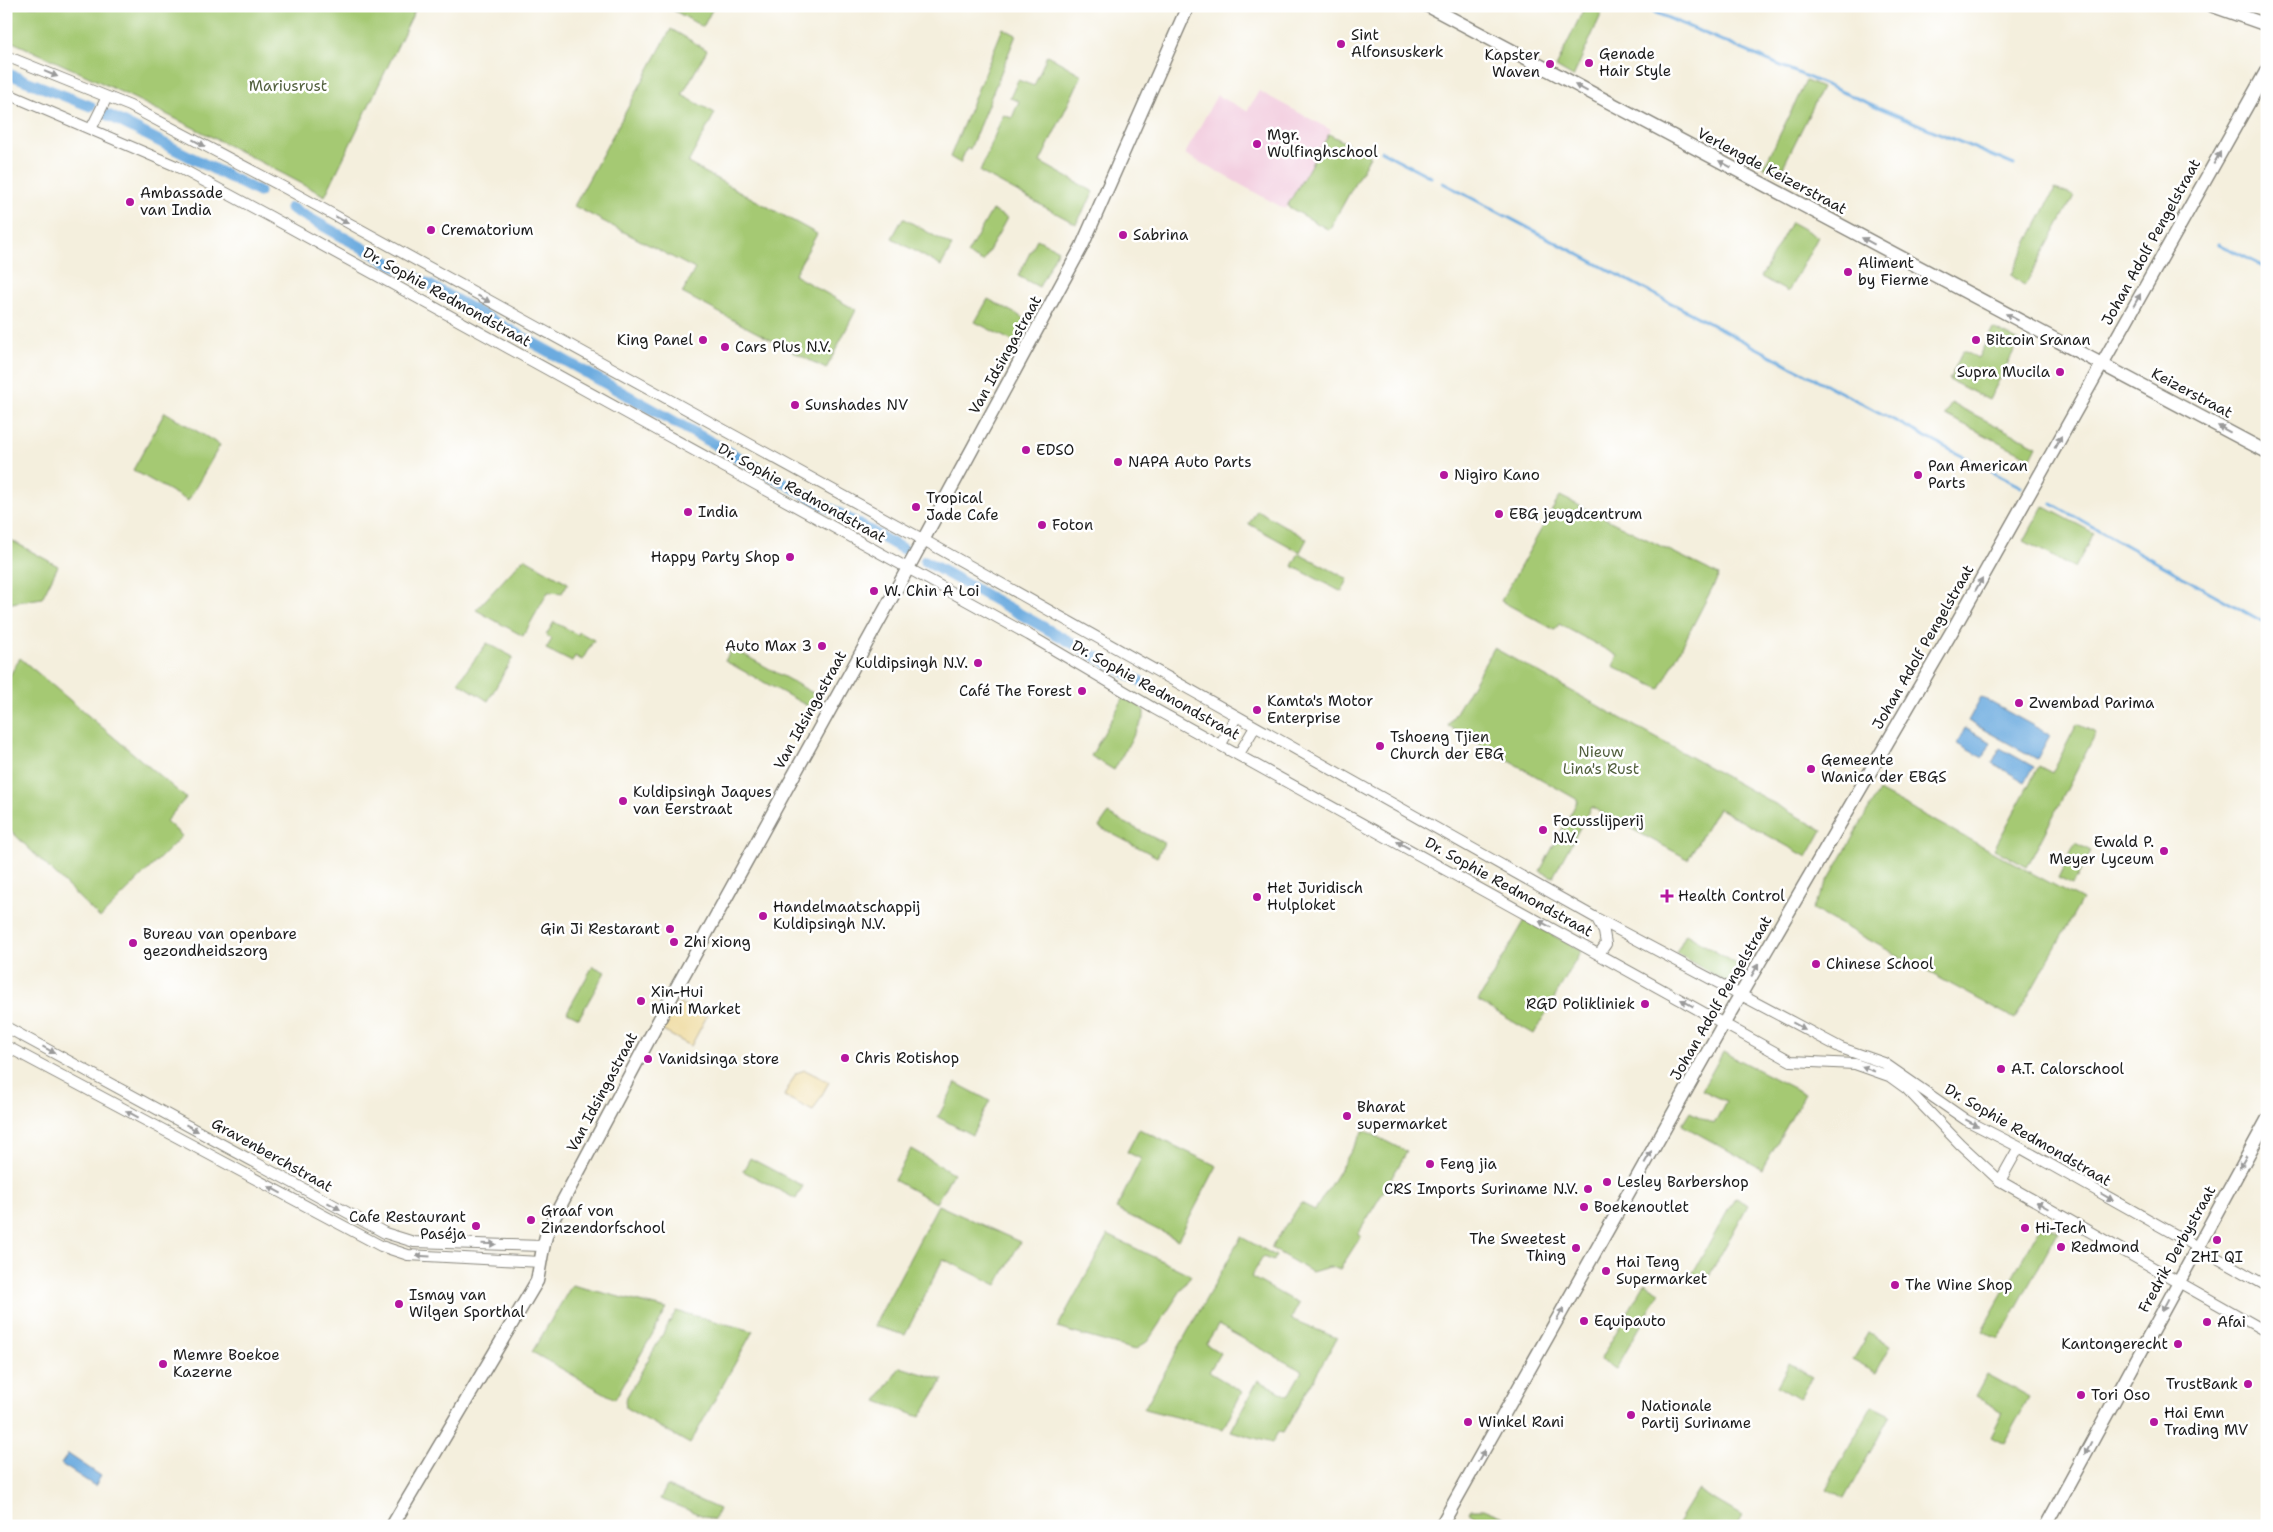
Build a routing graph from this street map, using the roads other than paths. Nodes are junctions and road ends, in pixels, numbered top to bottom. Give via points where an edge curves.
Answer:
1 (1188, 6) edge
2 (1428, 6) edge
3 (2214, 6) edge
4 (2267, 25) edge
5 (6, 56) edge
6 (2267, 70) edge
7 (6, 92) edge
8 (107, 97) junction
9 (91, 129) junction
10 (2102, 364) junction
11 (2267, 452) edge
12 (922, 540) junction
13 (908, 568) junction
14 (1236, 716) junction
15 (1255, 727) junction
16 (1221, 744) junction
17 (1239, 754) junction
18 (1596, 918) junction
19 (1600, 954) junction
20 (1741, 995) junction
21 (1724, 1023) junction
22 (6, 1027) edge
23 (6, 1046) edge
24 (1931, 1096) junction
25 (1922, 1105) junction
26 (2267, 1120) edge
27 (2019, 1147) junction
28 (2000, 1181) junction
29 (542, 1246) junction
30 (2196, 1248) junction
31 (541, 1262) junction
32 (2177, 1283) junction
33 (2267, 1286) edge
34 (2267, 1332) edge
35 (392, 1526) edge
36 (1442, 1526) edge
37 (2046, 1526) edge

1 - 12 main road, Van Idsingastraat via 1082,246
10 -> 2 main road, Verlengde Keizerstraat
3 - 4 main road
5 -> 8 street, Dr. Sophie Redmondstraat
10 -> 6 main road, Johan Adolf Pengelstraat
7 - 9 street, Dr. Sophie Redmondstraat
8 - 9 street
8 -> 12 street, Dr. Sophie Redmondstraat via 285,188
9 - 13 street, Dr. Sophie Redmondstraat via 176,166
11 -> 10 main road, Keizerstraat
20 -> 10 main road, Johan Adolf Pengelstraat via 1955,626
12 - 13 main road, Van Idsingastraat
12 - 14 street, Dr. Sophie Redmondstraat
13 - 16 street, Dr. Sophie Redmondstraat
13 - 29 main road, Van Idsingastraat via 664,1011 549,1227
14 - 15 street, Dr. Sophie Redmondstraat
14 - 16 street
15 - 17 street
15 - 18 street, Dr. Sophie Redmondstraat
16 - 17 street, Dr. Sophie Redmondstraat
19 -> 17 street, Dr. Sophie Redmondstraat
18 - 19 street via 1606,944
18 - 20 street, Dr. Sophie Redmondstraat
21 -> 19 street, Dr. Sophie Redmondstraat
20 - 21 main road, Johan Adolf Pengelstraat
20 -> 24 street, Dr. Sophie Redmondstraat via 1840,1048 1884,1063
25 -> 21 street, Dr. Sophie Redmondstraat via 1889,1076 1854,1064 1791,1061
36 -> 21 main road, Johan Adolf Pengelstraat
22 -> 29 street, Gravenberchstraat via 385,1233 414,1242
31 -> 23 street, Gravenberchstraat via 408,1255 380,1246
24 - 25 street
24 -> 27 street, Dr. Sophie Redmondstraat via 1966,1120
25 - 28 street, Dr. Sophie Redmondstraat
26 -> 30 main road, Fredrik Derbystraat
27 - 28 street
27 -> 30 street, Dr. Sophie Redmondstraat
32 -> 28 street, Dr. Sophie Redmondstraat
29 - 31 main road, Van Idsingastraat
30 - 32 main road, Fredrik Derbystraat
30 - 33 street, Dr. Sophie Redmondstraat
31 - 35 main road, Van Idsingastraat via 537,1281
32 - 34 street, Dr. Sophie Redmondstraat
32 -> 37 main road, Fredrik Derbystraat

